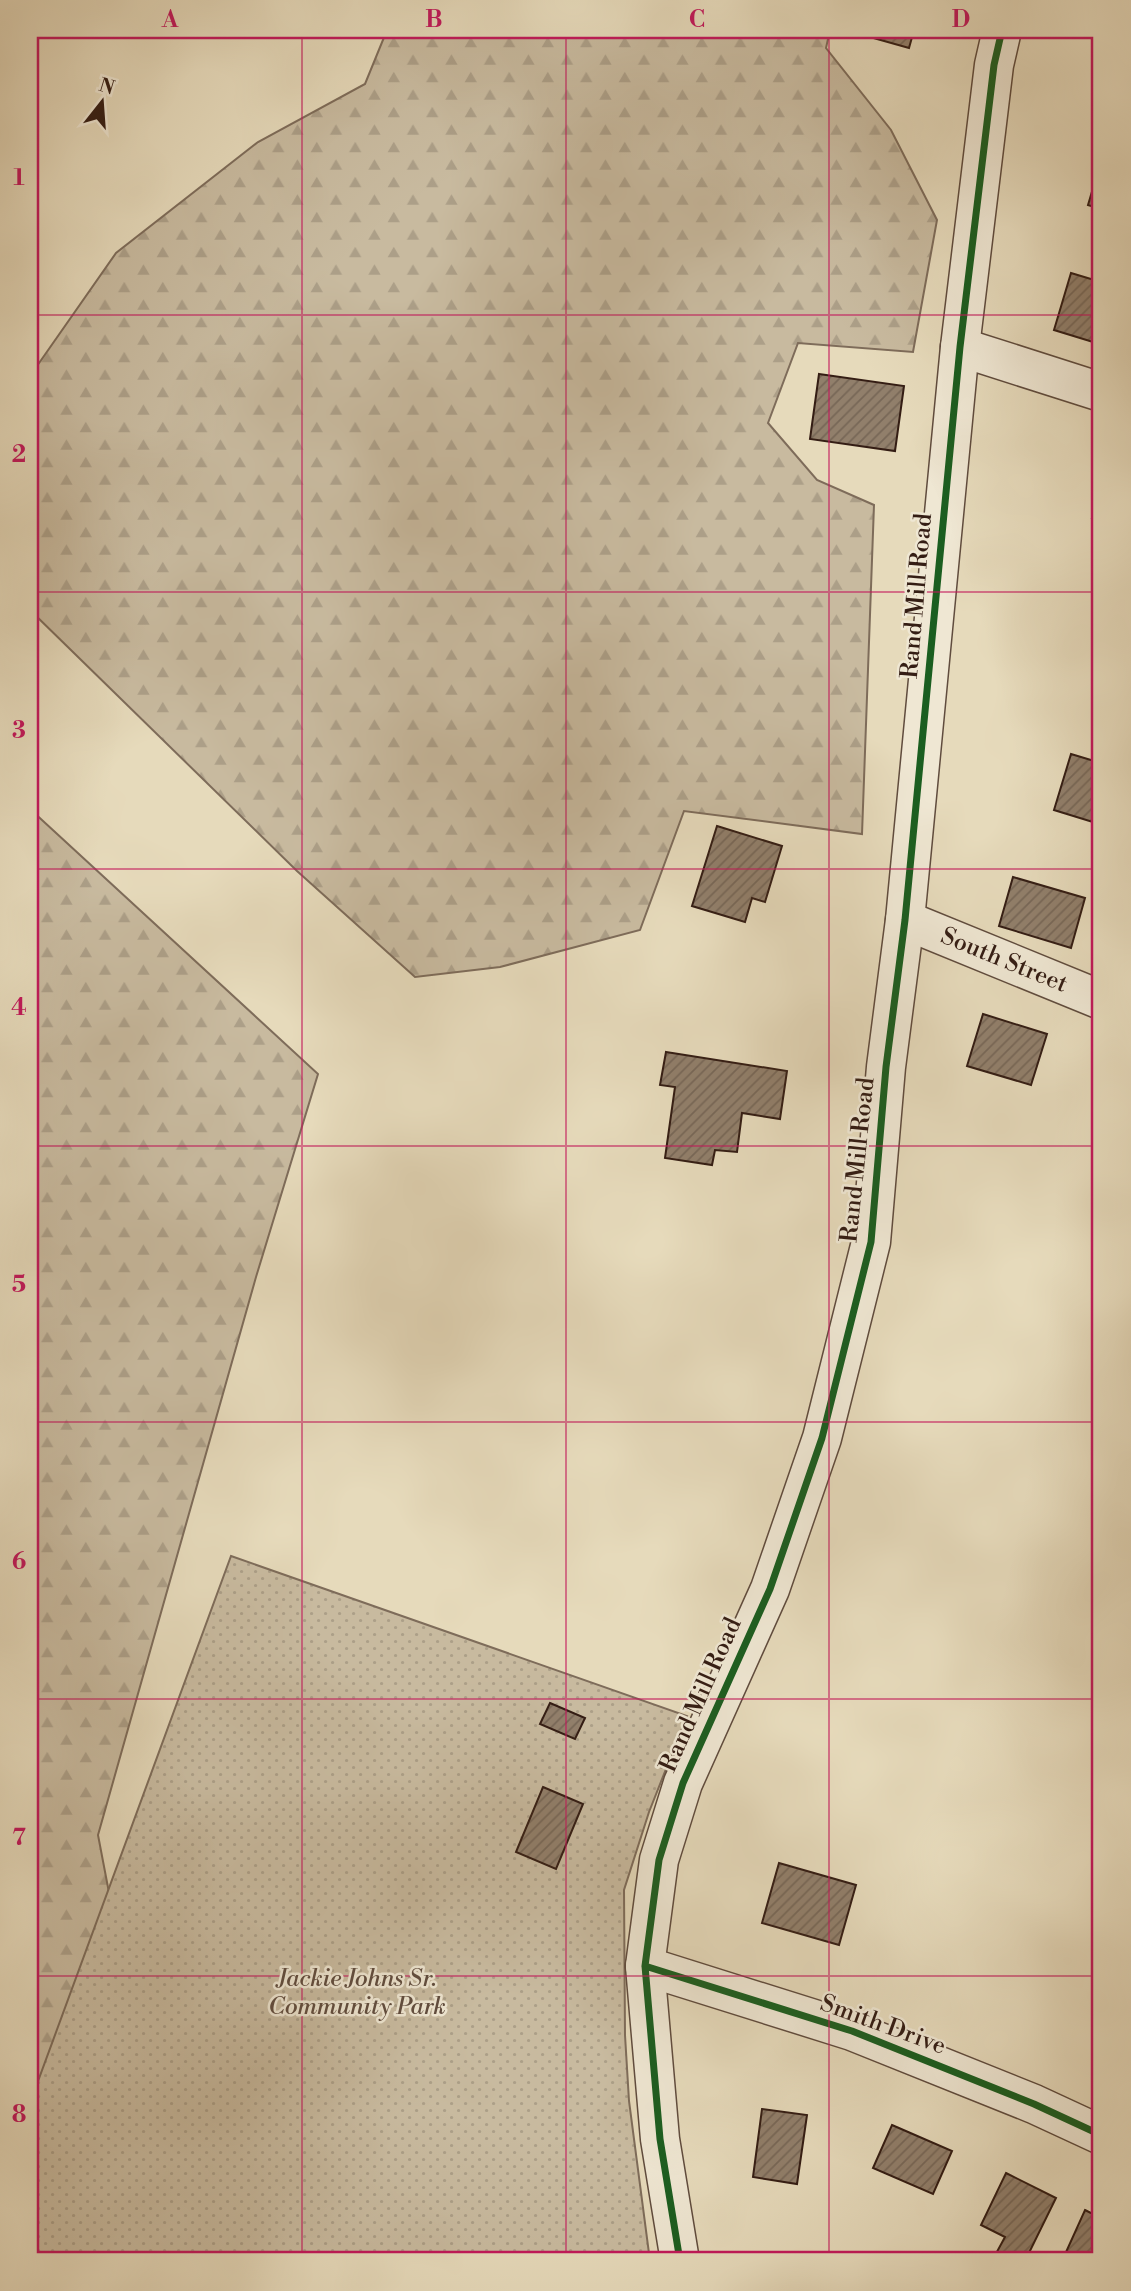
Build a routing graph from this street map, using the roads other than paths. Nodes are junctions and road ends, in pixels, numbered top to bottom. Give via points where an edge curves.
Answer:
1 (1002, 30) edge
2 (960, 346) junction
3 (1101, 392) edge
4 (905, 920) junction
5 (1101, 1000) edge
6 (645, 1966) junction
7 (1101, 2135) edge
8 (680, 2261) edge

1 - 2 street, Rand Mill Road
2 - 3 street
2 - 4 street, Rand Mill Road
4 - 5 street, South Street
4 - 6 street, Rand Mill Road via 865,1269 822,1438 769,1589 682,1783 670,1821 659,1860
6 - 7 street, Smith Drive via 852,2031
6 - 8 street, Rand Mill Road via 660,2139

